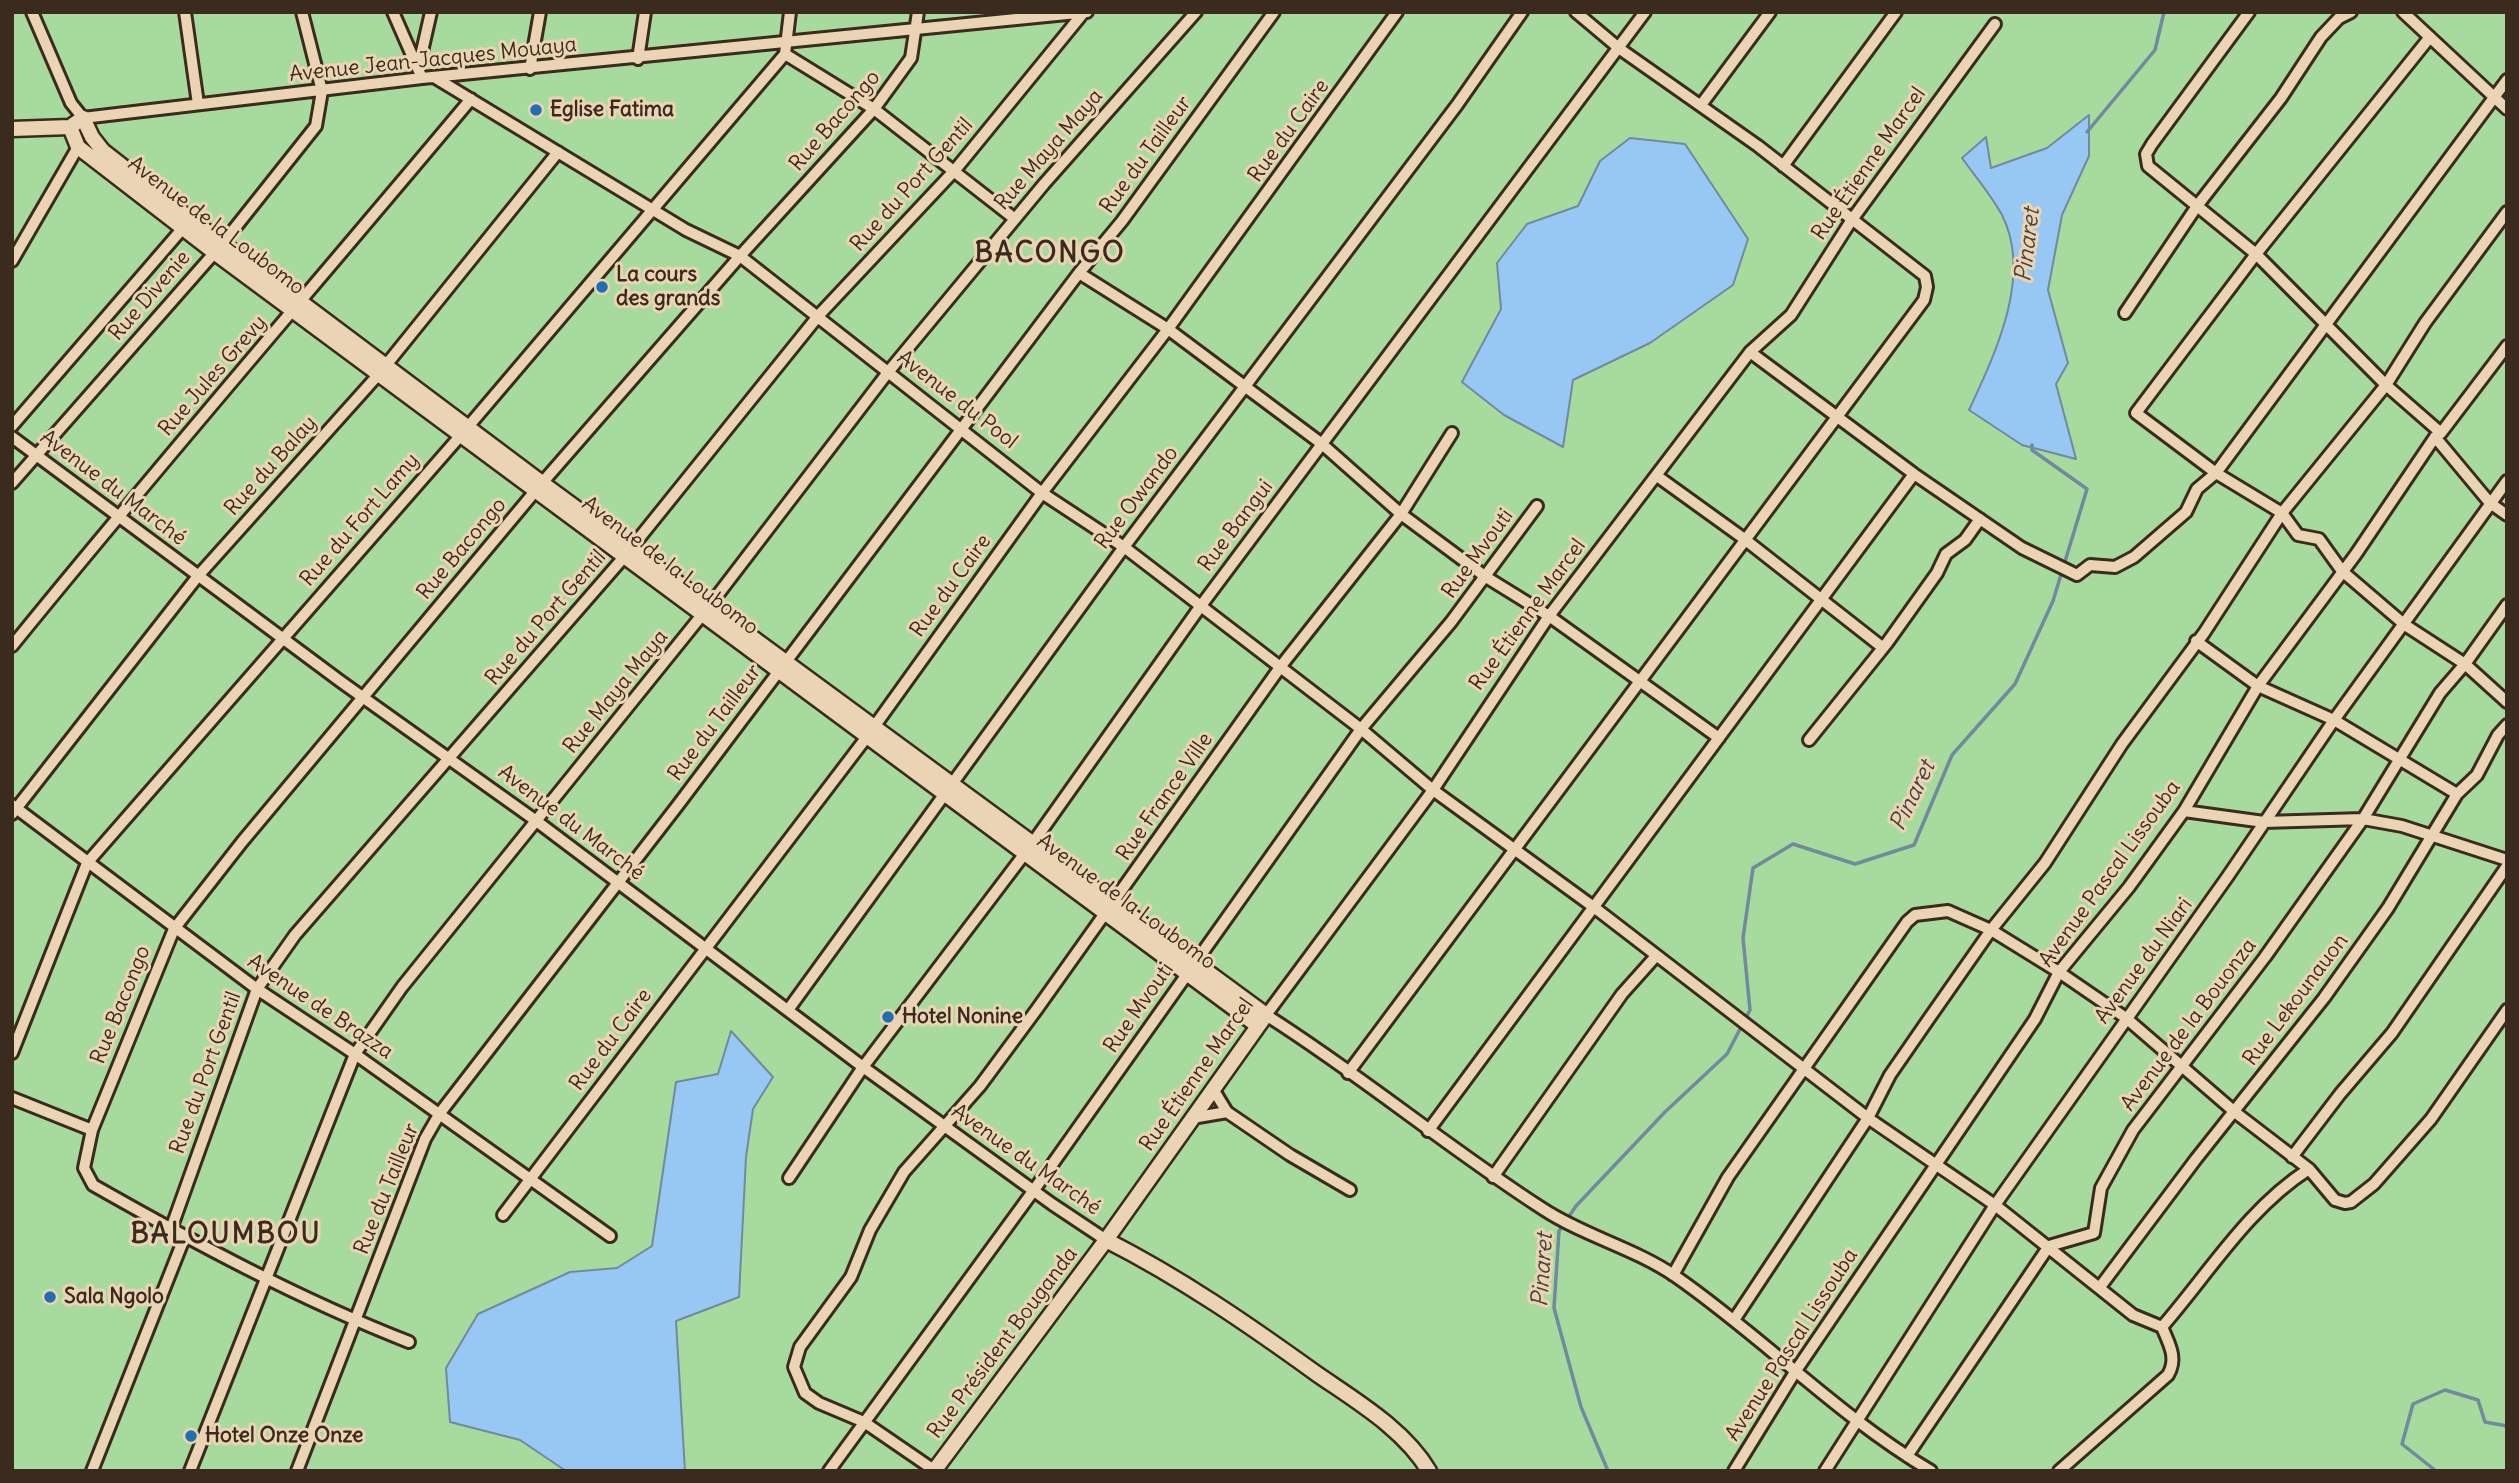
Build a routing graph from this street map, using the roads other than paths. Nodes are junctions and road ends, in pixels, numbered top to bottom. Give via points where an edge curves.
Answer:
1 (32, 12) edge
2 (185, 12) edge
3 (302, 12) edge
4 (393, 12) edge
5 (431, 12) edge
6 (540, 12) edge
7 (645, 12) edge
8 (790, 12) edge
9 (918, 12) edge
10 (1085, 12) edge
11 (1196, 12) edge
12 (1274, 12) edge
13 (1397, 12) edge
14 (1521, 12) edge
15 (1576, 12) edge
16 (1645, 12) edge
17 (1770, 12) edge
18 (1896, 12) edge
19 (2249, 12) edge
20 (2351, 12) edge
21 (2403, 12) edge
22 (996, 16) edge
23 (1995, 24) dead end
24 (917, 30) junction
25 (2430, 37) junction
26 (786, 48) junction
27 (1620, 49) junction
28 (638, 59) junction
29 (530, 69) junction
30 (420, 74) junction
31 (434, 77) junction
32 (2507, 80) edge
33 (322, 91) junction
34 (2493, 95) junction
35 (471, 99) junction
36 (71, 103) junction
37 (198, 104) junction
38 (1701, 105) junction
39 (874, 109) junction
40 (2507, 110) edge
41 (83, 118) junction
42 (70, 127) junction
43 (12, 129) edge
44 (78, 147) junction
45 (558, 152) junction
46 (1783, 166) junction
47 (955, 170) junction
48 (2197, 206) junction
49 (655, 209) junction
50 (2507, 212) edge
51 (1014, 219) junction
52 (1851, 221) junction
53 (183, 228) junction
54 (218, 248) junction
55 (2256, 254) junction
56 (740, 256) junction
57 (12, 261) edge
58 (1079, 272) junction
59 (298, 307) junction
60 (2125, 313) dead end
61 (819, 315) junction
62 (2324, 323) junction
63 (1168, 329) junction
64 (2507, 346) edge
65 (1751, 352) junction
66 (382, 370) junction
67 (889, 371) junction
68 (2386, 385) junction
69 (1245, 387) junction
70 (1838, 415) junction
71 (12, 426) edge
72 (960, 429) junction
73 (465, 430) junction
74 (1452, 433) dead end
75 (2438, 435) junction
76 (12, 436) edge
77 (1322, 444) junction
78 (35, 454) junction
79 (2216, 473) junction
80 (1914, 474) junction
81 (1657, 476) junction
82 (2507, 481) edge
83 (12, 483) edge
84 (539, 487) junction
85 (1042, 493) junction
86 (2490, 503) junction
87 (1537, 506) dead end
88 (119, 513) junction
89 (2282, 513) junction
90 (1401, 514) junction
91 (2507, 515) edge
92 (1980, 519) junction
93 (1743, 538) junction
94 (1124, 547) junction
95 (628, 552) junction
96 (2342, 571) junction
97 (198, 576) junction
98 (1486, 577) junction
99 (1821, 599) junction
100 (2507, 605) edge
101 (1200, 607) junction
102 (706, 610) junction
103 (1549, 616) junction
104 (2405, 625) junction
105 (283, 637) junction
106 (2196, 640) junction
107 (12, 646) edge
108 (1882, 647) junction
109 (2465, 664) junction
110 (781, 666) junction
111 (1281, 666) junction
112 (1639, 680) junction
113 (2258, 686) junction
114 (363, 697) junction
115 (2507, 702) edge
116 (2334, 720) junction
117 (2507, 725) edge
118 (1361, 729) junction
119 (870, 732) junction
120 (1719, 738) junction
121 (1809, 740) dead end
122 (450, 758) junction
123 (2399, 759) junction
124 (950, 790) junction
125 (1433, 790) junction
126 (2457, 794) junction
127 (13, 809) edge
128 (2184, 811) junction
129 (2362, 819) junction
130 (535, 820) junction
131 (2264, 822) junction
132 (2434, 835) junction
133 (1028, 849) junction
134 (1513, 851) junction
135 (2507, 860) edge
136 (86, 863) junction
137 (2507, 866) edge
138 (617, 881) junction
139 (1595, 908) junction
140 (1110, 910) junction
141 (174, 929) junction
142 (1991, 930) junction
143 (704, 947) junction
144 (1656, 956) junction
145 (1192, 968) junction
146 (2059, 972) junction
147 (257, 989) junction
148 (788, 1010) junction
149 (2507, 1010) edge
150 (2126, 1017) junction
151 (1262, 1020) junction
152 (12, 1053) edge
153 (355, 1054) junction
154 (2182, 1066) junction
155 (863, 1067) junction
156 (1804, 1070) junction
157 (1348, 1073) junction
158 (1213, 1089) junction
159 (12, 1098) edge
160 (1227, 1112) junction
161 (440, 1113) junction
162 (2236, 1113) junction
163 (1192, 1118) junction
164 (1868, 1118) junction
165 (945, 1126) junction
166 (92, 1130) junction
167 (1428, 1130) junction
168 (2292, 1157) junction
169 (1936, 1163) junction
170 (2309, 1168) junction
171 (1493, 1177) junction
172 (530, 1178) junction
173 (789, 1178) dead end
174 (1349, 1189) dead end
175 (1034, 1190) junction
176 (1996, 1205) junction
177 (503, 1215) dead end
178 (171, 1229) junction
179 (185, 1236) junction
180 (610, 1236) dead end
181 (1107, 1240) junction
182 (2049, 1245) junction
183 (1673, 1275) junction
184 (267, 1278) junction
185 (2100, 1287) junction
186 (1734, 1320) junction
187 (357, 1322) junction
188 (2162, 1327) junction
189 (409, 1342) dead end
190 (1795, 1371) junction
191 (1856, 1421) junction
192 (864, 1422) junction
193 (1907, 1456) junction
194 (1925, 1469) edge
195 (92, 1471) edge
196 (190, 1471) edge
197 (297, 1471) edge
198 (829, 1471) edge
199 (934, 1471) edge
200 (1429, 1471) edge
201 (1734, 1471) edge
202 (1825, 1471) edge
203 (2059, 1471) edge

1 - 36 street
2 - 37 street
3 - 33 street
4 - 30 street
5 - 30 street
6 - 29 street
7 - 28 street
8 - 26 street
9 - 24 street, Rue Bacongo
10 - 22 street, Avenue Jean-Jacques Mouaya
10 - 47 street, Rue du Port Gentil
11 - 51 street, Rue Maya Maya
12 - 58 street, Rue du Tailleur via 1122,221
13 - 63 street, Rue du Caire
14 - 69 street, Rue Owando via 1457,105
15 - 27 street
16 - 27 street, Rue Bangui
17 - 38 street
18 - 46 street
19 - 48 street via 2146,154 2148,166
20 - 48 street via 2321,37 2281,98
21 - 25 street
22 - 24 street, Avenue Jean-Jacques Mouaya
23 - 52 street, Rue Étienne Marcel
24 - 26 street, Avenue Jean-Jacques Mouaya
24 - 39 street, Rue Bacongo via 911,58
25 - 34 street
25 - 55 street
26 - 28 street, Avenue Jean-Jacques Mouaya
26 - 39 street
26 - 49 street, Rue du Fort Lamy
27 - 38 street
27 - 77 street, Rue Bangui
28 - 29 street, Avenue Jean-Jacques Mouaya
29 - 31 street, Avenue Jean-Jacques Mouaya
30 - 31 street, Avenue Jean-Jacques Mouaya
30 - 33 street, Avenue Jean-Jacques Mouaya
31 - 35 street, Avenue du Pool
32 - 34 street
33 - 37 street, Avenue Jean-Jacques Mouaya
33 - 54 street, Rue Divenie via 319,115 308,138
34 - 40 street
34 - 62 street
35 - 45 street, Avenue du Pool
35 - 59 street, Rue Jules Grevy
36 - 41 street
36 - 42 street
37 - 41 street, Avenue Jean-Jacques Mouaya
38 - 46 street
39 - 47 street
39 - 56 street, Rue Bacongo
41 - 42 street
41 - 54 street, Avenue de la Loubomo via 97,144
42 - 43 street
42 - 44 street
44 - 53 street, Avenue de la Loubomo
44 - 57 street
45 - 49 street, Avenue du Pool
45 - 66 street, Rue du Balay
46 - 52 street
47 - 51 street
47 - 61 street, Rue du Port Gentil
48 - 55 street
48 - 60 street
49 - 56 street, Avenue du Pool
49 - 73 street, Rue du Fort Lamy
50 - 68 street via 2425,323
51 - 67 street, Rue Maya Maya
52 - 65 street, Rue Étienne Marcel via 1791,315
52 - 70 street via 1925,276 1927,287 1924,300
53 - 54 street, Avenue de la Loubomo
53 - 71 street
54 - 59 street, Avenue de la Loubomo
54 - 78 street, Rue Divenie
55 - 62 street
55 - 79 street via 2136,412
56 - 61 street, Avenue du Pool
56 - 84 street, Rue Bacongo
58 - 63 street
58 - 72 street, Rue du Tailleur
59 - 66 street, Avenue de la Loubomo
59 - 88 street, Rue Jules Grevy
61 - 67 street, Avenue du Pool
61 - 95 street, Rue du Port Gentil
62 - 68 street
62 - 79 street
63 - 69 street
63 - 85 street, Rue du Caire
64 - 75 street, Avenue Pascal Lissouba
65 - 70 street
65 - 81 street, Rue Étienne Marcel
66 - 73 street, Avenue de la Loubomo
66 - 97 street, Rue du Balay
67 - 72 street, Avenue du Pool
67 - 102 street, Rue Maya Maya
68 - 75 street
68 - 89 street
69 - 77 street
69 - 94 street, Rue Owando
70 - 80 street
70 - 93 street
72 - 85 street, Avenue du Pool
72 - 110 street, Rue du Tailleur
73 - 84 street, Avenue de la Loubomo
73 - 105 street, Rue du Fort Lamy
74 - 90 street, Rue France Ville
75 - 86 street
75 - 96 street, Avenue Pascal Lissouba
76 - 78 street, Avenue du Marché
77 - 90 street
77 - 101 street, Rue Bangui
78 - 83 street, Rue Divenie
78 - 88 street, Avenue du Marché
79 - 89 street
79 - 92 street via 2197,489 2186,512 2134,557 2115,567 2090,565 2077,575 2051,565
80 - 92 street
80 - 99 street
81 - 93 street
81 - 103 street, Rue Étienne Marcel
82 - 86 street, Avenue du Niari
84 - 95 street, Avenue de la Loubomo
84 - 114 street, Rue Bacongo
85 - 94 street, Avenue du Pool
85 - 119 street, Rue du Caire
86 - 91 street
86 - 104 street, Avenue du Niari
87 - 98 street, Rue Mvouti
88 - 97 street, Avenue du Marché
88 - 107 street, Rue Jules Grevy
89 - 96 street via 2298,535 2319,539
89 - 106 street
90 - 98 street
90 - 111 street, Rue France Ville
92 - 108 street via 1965,540 1946,554
93 - 99 street
93 - 112 street
94 - 101 street, Avenue du Pool
94 - 124 street, Rue Owando
95 - 102 street, Avenue de la Loubomo
95 - 122 street, Rue du Port Gentil
96 - 104 street
96 - 113 street, Avenue Pascal Lissouba
97 - 105 street, Avenue du Marché
97 - 127 street, Rue du Balay
98 - 103 street
98 - 118 street, Rue Mvouti
99 - 108 street
99 - 120 street
100 - 109 street, Avenue de la Bouonza
101 - 111 street, Avenue du Pool
101 - 133 street, Rue Bangui
102 - 110 street, Avenue de la Loubomo
102 - 130 street, Rue Maya Maya
103 - 112 street
103 - 125 street, Rue Étienne Marcel
104 - 109 street
104 - 116 street, Avenue du Niari
105 - 114 street, Avenue du Marché
105 - 136 street, Rue du Fort Lamy
106 - 113 street
106 - 142 street via 2045,863
108 - 121 street
109 - 115 street
109 - 123 street, Avenue de la Bouonza via 2440,693
110 - 119 street, Avenue de la Loubomo
110 - 138 street, Rue du Tailleur
111 - 118 street, Avenue du Pool
111 - 140 street, Rue France Ville
112 - 120 street
112 - 134 street
113 - 116 street
113 - 128 street, Avenue Pascal Lissouba
114 - 122 street, Avenue du Marché
114 - 141 street, Rue Bacongo
116 - 123 street
116 - 131 street, Avenue du Niari
117 - 126 street, Rue Lekounauon via 2477,775
118 - 125 street, Avenue du Pool
118 - 145 street, Rue Mvouti
119 - 124 street, Avenue de la Loubomo
119 - 143 street, Rue du Caire
120 - 139 street
122 - 130 street, Avenue du Marché
122 - 147 street, Rue du Port Gentil via 295,935
123 - 126 street
123 - 129 street, Avenue de la Bouonza
124 - 133 street, Avenue de la Loubomo
124 - 148 street, Rue Owando
125 - 134 street, Avenue du Pool
125 - 151 street, Rue Étienne Marcel
126 - 132 street, Rue Lekounauon
127 - 136 street, Avenue de Brazza
128 - 131 street
128 - 146 street, Avenue Pascal Lissouba
129 - 131 street
129 - 132 street
129 - 154 street, Avenue de la Bouonza via 2220,1020
130 - 138 street, Avenue du Marché
130 - 153 street, Rue Maya Maya via 402,987
131 - 150 street, Avenue du Niari
132 - 135 street
132 - 162 street, Rue Lekounauon via 2324,998
133 - 140 street, Avenue de la Loubomo
133 - 155 street, Rue Bangui
134 - 139 street, Avenue du Pool
134 - 157 street
136 - 141 street, Avenue de Brazza
136 - 152 street, Rue du Fort Lamy
137 - 168 street via 2398,1026
138 - 143 street, Avenue du Marché
138 - 161 street, Rue du Tailleur
139 - 144 street, Avenue du Pool
139 - 167 street
140 - 145 street, Avenue de la Loubomo
140 - 165 street, Rue France Ville via 980,1086
141 - 147 street, Avenue de Brazza
141 - 166 street, Rue Bacongo
142 - 146 street
142 - 156 street via 1948,911 1915,915
142 - 164 street via 1890,1075
143 - 148 street, Avenue du Marché
143 - 172 street, Rue du Caire
144 - 156 street, Avenue du Pool
144 - 171 street via 1622,994
145 - 151 street, Avenue de la Loubomo
145 - 175 street, Rue Mvouti
146 - 150 street
146 - 169 street, Avenue Pascal Lissouba via 2035,1019
147 - 153 street, Avenue de Brazza
147 - 178 street, Rue du Port Gentil
148 - 155 street, Avenue du Marché
149 - 170 street via 2431,1119 2359,1197 2345,1203 2336,1200
150 - 154 street
150 - 176 street, Avenue du Niari
151 - 157 street via 1286,1028
151 - 158 street, Rue Étienne Marcel
153 - 161 street, Avenue de Brazza
153 - 184 street, Rue Maya Maya
154 - 162 street
154 - 182 street, Avenue de la Bouonza via 2133,1130 2101,1188 2094,1233
155 - 165 street, Avenue du Marché
155 - 173 street, Rue Bangui
156 - 164 street, Avenue du Pool
156 - 183 street via 1728,1177
157 - 167 street
158 - 160 street
158 - 163 street, Rue Étienne Marcel
159 - 166 street
160 - 163 street
160 - 174 street
161 - 172 street, Avenue de Brazza
161 - 187 street, Rue du Tailleur via 425,1139
162 - 168 street
162 - 185 street, Rue Lekounauon
163 - 181 street, Rue Étienne Marcel
164 - 169 street, Avenue du Pool
164 - 186 street
165 - 175 street, Avenue du Marché
165 - 192 street, Rue France Ville via 904,1172 870,1230 851,1277 795,1357 794,1367 805,1392 828,1408
166 - 178 street, Rue Bacongo via 84,1168 87,1178
167 - 171 street
168 - 170 street
169 - 176 street, Avenue du Pool
169 - 190 street, Avenue Pascal Lissouba
170 - 188 street via 2256,1212
171 - 183 street via 1553,1216
172 - 177 street, Rue du Caire
172 - 180 street, Avenue de Brazza
175 - 181 street, Avenue du Marché
175 - 192 street, Rue Mvouti
176 - 182 street, Avenue du Pool
176 - 191 street, Avenue du Niari
178 - 179 street
179 - 184 street
179 - 195 street
181 - 199 street, Rue Président Bouganda
181 - 200 street via 1172,1274 1343,1392 1413,1447
182 - 185 street, Avenue du Pool
182 - 193 street
183 - 186 street
184 - 187 street
184 - 196 street, Rue Maya Maya
185 - 188 street, Avenue du Pool via 2133,1315
186 - 190 street
187 - 189 street
187 - 197 street, Rue du Tailleur
188 - 203 street via 2174,1355 2168,1376
190 - 191 street
190 - 201 street, Avenue Pascal Lissouba
191 - 193 street
191 - 202 street, Avenue du Niari
192 - 198 street, Rue Mvouti
192 - 199 street
193 - 194 street

